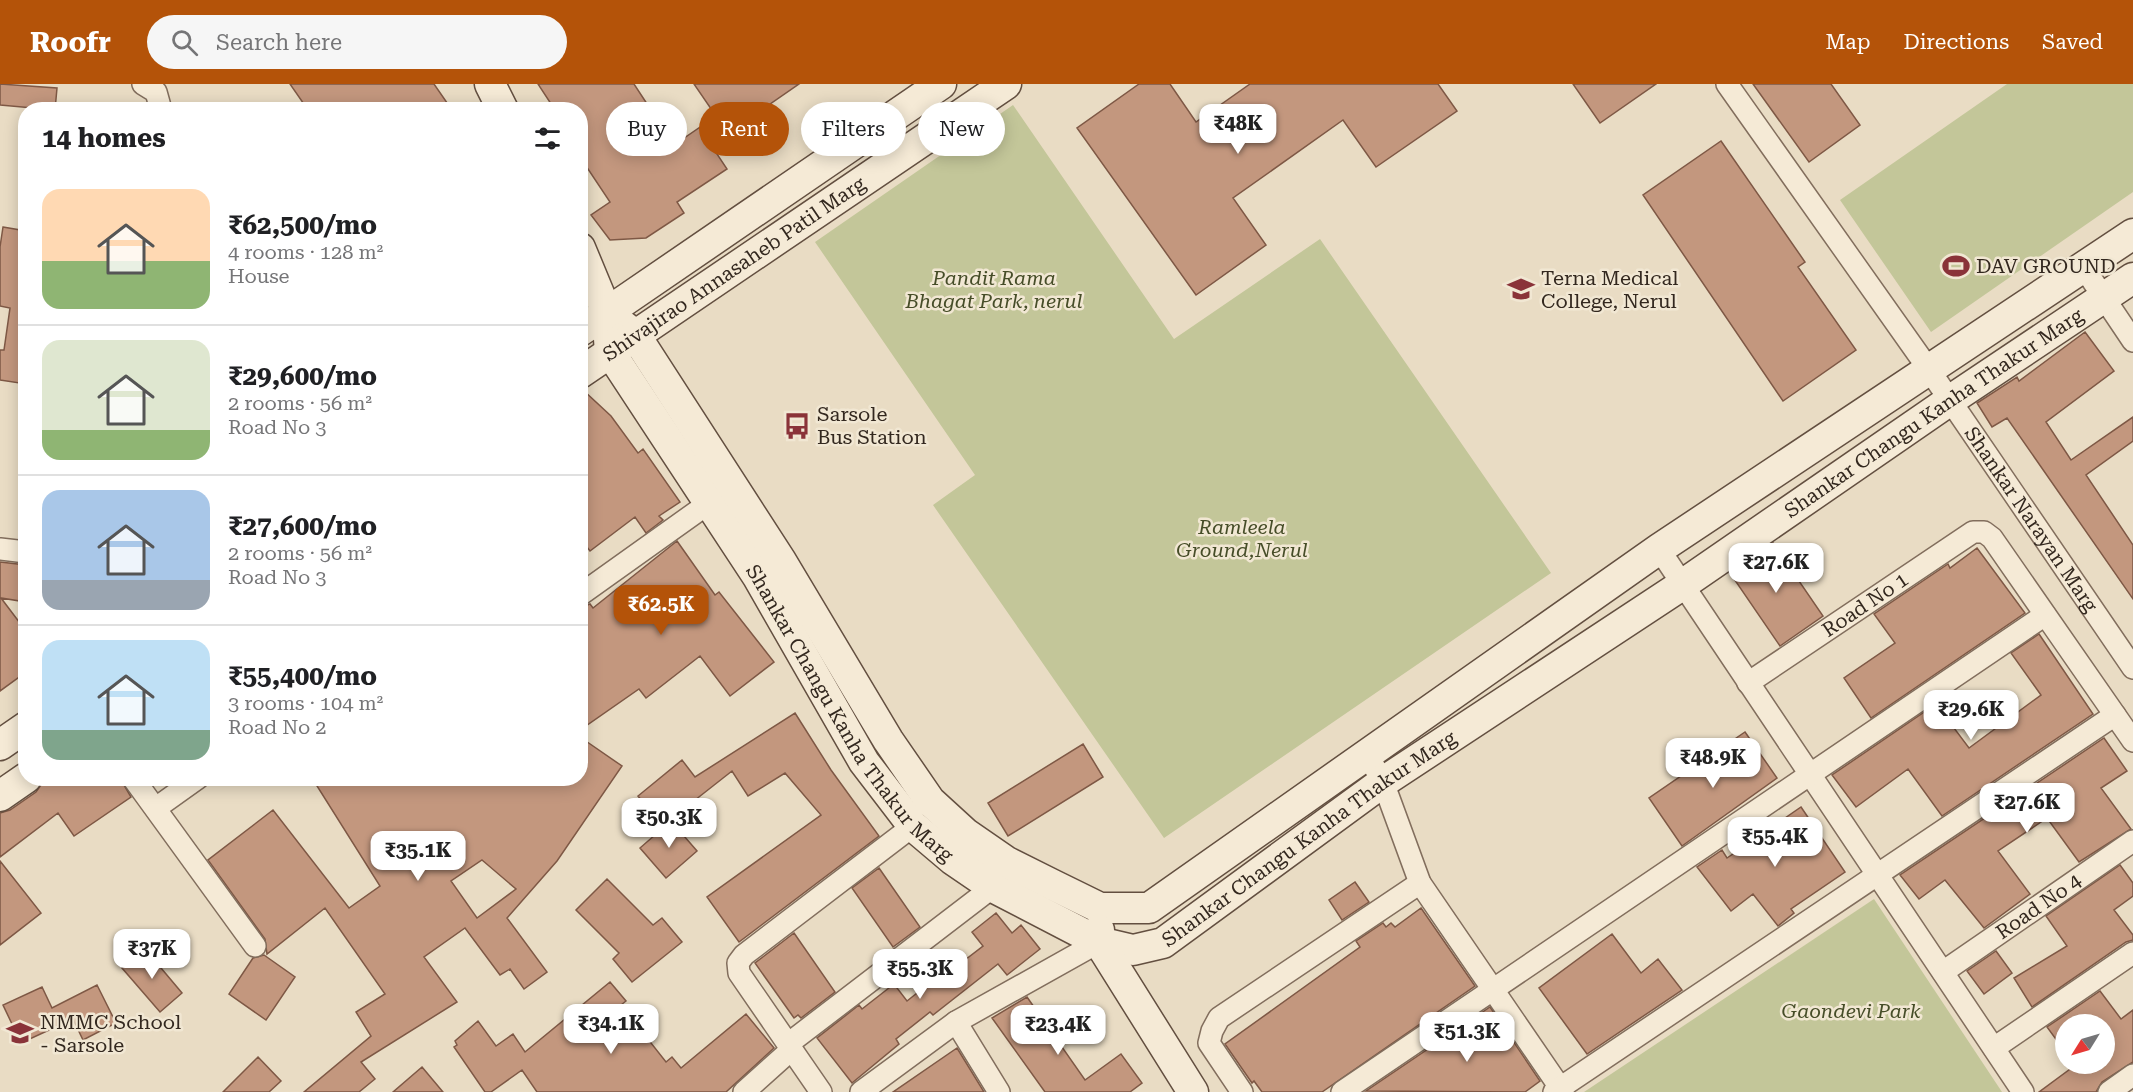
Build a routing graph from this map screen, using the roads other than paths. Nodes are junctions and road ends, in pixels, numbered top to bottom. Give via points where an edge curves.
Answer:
1 (143, 84) edge
2 (489, 84) edge
3 (941, 84) edge
4 (1006, 84) edge
5 (1727, 84) edge
6 (159, 102) edge
7 (499, 102) edge
8 (2133, 234) edge
9 (588, 267) edge
10 (2084, 268) junction
11 (2133, 278) edge
12 (2104, 298) junction
13 (607, 313) junction
14 (588, 326) edge
15 (635, 335) junction
16 (2133, 342) edge
17 (610, 352) junction
18 (588, 367) edge
19 (1930, 371) junction
20 (1949, 400) junction
21 (709, 503) junction
22 (0, 549) edge
23 (1659, 549) junction
24 (18, 551) edge
25 (1682, 585) junction
26 (588, 589) edge
27 (2045, 615) junction
28 (2133, 668) edge
29 (1748, 683) junction
30 (2115, 716) junction
31 (18, 733) edge
32 (2133, 741) edge
33 (891, 744) junction
34 (0, 745) edge
35 (1368, 756) junction
36 (864, 762) junction
37 (1809, 774) junction
38 (1383, 782) junction
39 (18, 784) edge
40 (139, 786) edge
41 (187, 786) edge
42 (0, 796) edge
43 (156, 808) junction
44 (914, 826) junction
45 (2133, 841) edge
46 (1877, 875) junction
47 (1420, 883) junction
48 (993, 887) junction
49 (1100, 908) junction
50 (1099, 942) junction
51 (255, 946) dead end
52 (2133, 953) edge
53 (1942, 972) junction
54 (1494, 990) junction
55 (956, 1022) junction
56 (790, 1046) junction
57 (1994, 1048) junction
58 (2133, 1075) edge
59 (1560, 1091) edge
60 (744, 1092) edge
61 (821, 1092) edge
62 (861, 1092) edge
63 (999, 1092) edge
64 (1193, 1092) edge
65 (1242, 1092) edge
66 (1342, 1092) edge
67 (2023, 1092) edge
68 (2109, 1092) edge

1 - 6 street via 156,92
2 - 7 street
3 - 13 street, Shivajirao Annasaheb Patil Marg
4 - 15 street, Shivajirao Annasaheb Patil Marg
5 - 19 street, Shankar Narayan Marg
8 - 10 street, Shankar Changu Kanha Thakur Marg
9 - 13 street, Shankar Changu Kanha Thakur Marg
10 - 12 street
10 - 19 street, Shankar Changu Kanha Thakur Marg
11 - 12 street, Shankar Changu Kanha Thakur Marg
12 - 16 street
12 - 20 street, Shankar Changu Kanha Thakur Marg
13 - 14 street, Shivajirao Annasaheb Patil Marg
13 - 15 street, Shankar Changu Kanha Thakur Marg
13 - 17 street, Shankar Changu Kanha Thakur Marg
15 - 17 street, Shivajirao Annasaheb Patil Marg
15 - 33 street, Shankar Changu Kanha Thakur Marg via 781,561
17 - 18 street, Shivajirao Annasaheb Patil Marg
17 - 21 street, Shankar Changu Kanha Thakur Marg
19 - 20 street, Shankar Narayan Marg
19 - 23 street, Shankar Changu Kanha Thakur Marg
20 - 25 street, Shankar Changu Kanha Thakur Marg
20 - 28 street, Shankar Narayan Marg
21 - 26 street
21 - 36 street, Shankar Changu Kanha Thakur Marg via 758,577
22 - 24 street
23 - 25 street
23 - 35 street, Shankar Changu Kanha Thakur Marg
25 - 29 street
25 - 38 street, Shankar Changu Kanha Thakur Marg
27 - 29 street, Road No 1 via 1992,538 1984,532 1973,532
27 - 30 street
27 - 37 street
29 - 37 street
30 - 32 street
30 - 46 street
31 - 34 street
33 - 36 street
33 - 49 street, Shankar Changu Kanha Thakur Marg via 930,801 965,833 1007,862
35 - 38 street
35 - 49 street, Shankar Changu Kanha Thakur Marg via 1149,908
36 - 44 street, Shankar Changu Kanha Thakur Marg
37 - 46 street
37 - 54 street
38 - 47 street
38 - 50 street, Shankar Changu Kanha Thakur Marg via 1163,943 1132,950
39 - 42 street
40 - 43 street
41 - 43 street
43 - 51 street
44 - 48 street, Shankar Changu Kanha Thakur Marg
44 - 56 street via 738,963 739,973
45 - 53 street, Road No 4
46 - 53 street
46 - 59 street
47 - 54 street
47 - 65 street via 1219,1018 1209,1043
48 - 50 street, Shankar Changu Kanha Thakur Marg
48 - 56 street
49 - 50 street
50 - 55 street
50 - 64 street
52 - 57 street
53 - 57 street
54 - 59 street
54 - 66 street
55 - 62 street
55 - 63 street
56 - 60 street
56 - 61 street
57 - 67 street
58 - 68 street

